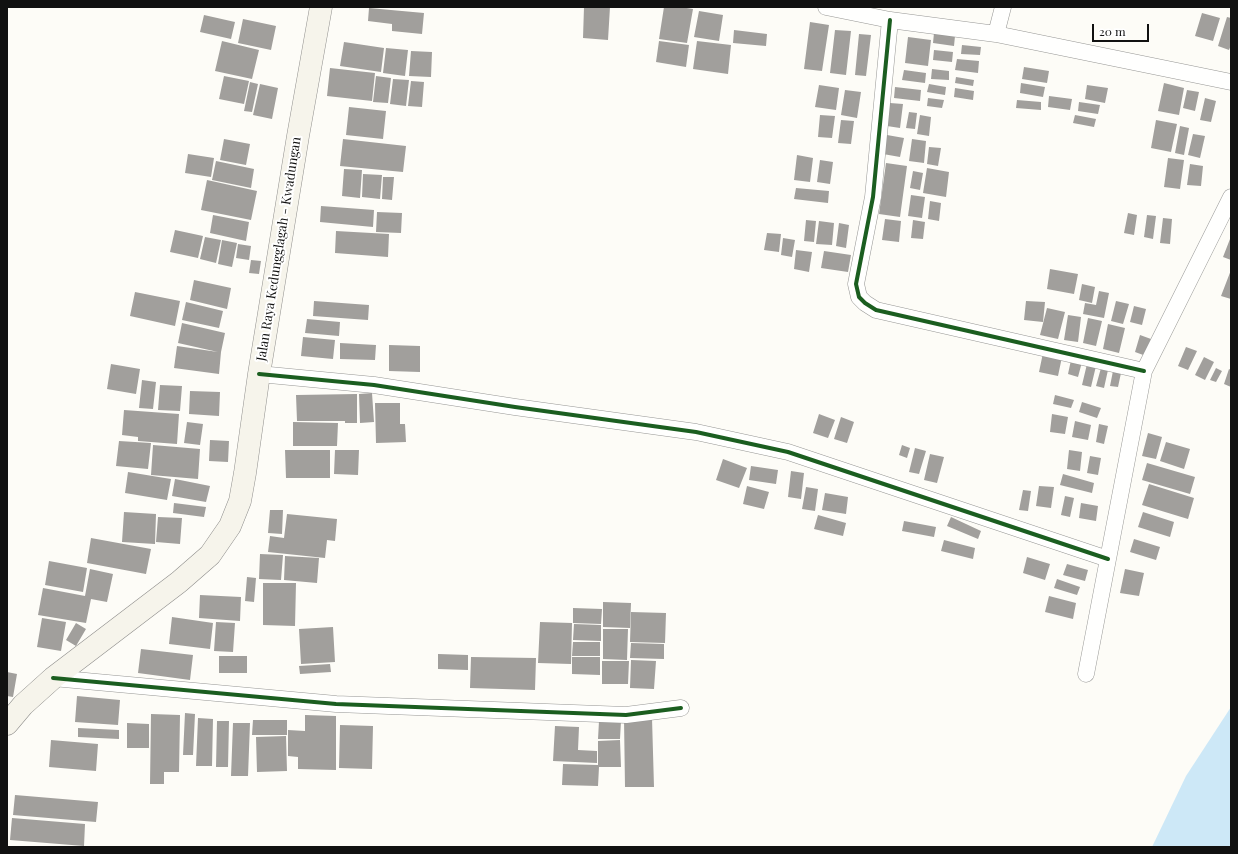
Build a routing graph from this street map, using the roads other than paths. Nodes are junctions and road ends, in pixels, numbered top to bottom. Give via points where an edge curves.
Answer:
1 (321, 7) edge
2 (826, 7) edge
3 (1003, 7) edge
4 (890, 20) junction
5 (996, 34) junction
6 (1231, 82) edge
7 (1231, 197) edge
8 (1144, 371) junction
9 (259, 374) junction
10 (1108, 559) junction
11 (1086, 674) dead end
12 (53, 678) junction
13 (681, 708) dead end
14 (7, 724) edge

1 - 9 main road, Jalan Raya Kedungglagah - Kwadungan
2 - 4 street
3 - 5 street
4 - 5 street
4 - 8 street via 872,197 856,284 859,297 876,310
5 - 6 street
7 - 8 street
8 - 10 street
9 - 10 street via 374,386 696,432 780,450
9 - 12 main road, Jalan Raya Kedungglagah - Kwadungan via 240,501 230,526 210,555 179,582
10 - 11 street
12 - 13 street via 336,704 626,715
12 - 14 main road, Jalan Raya Kedungglagah - Kwadungan

